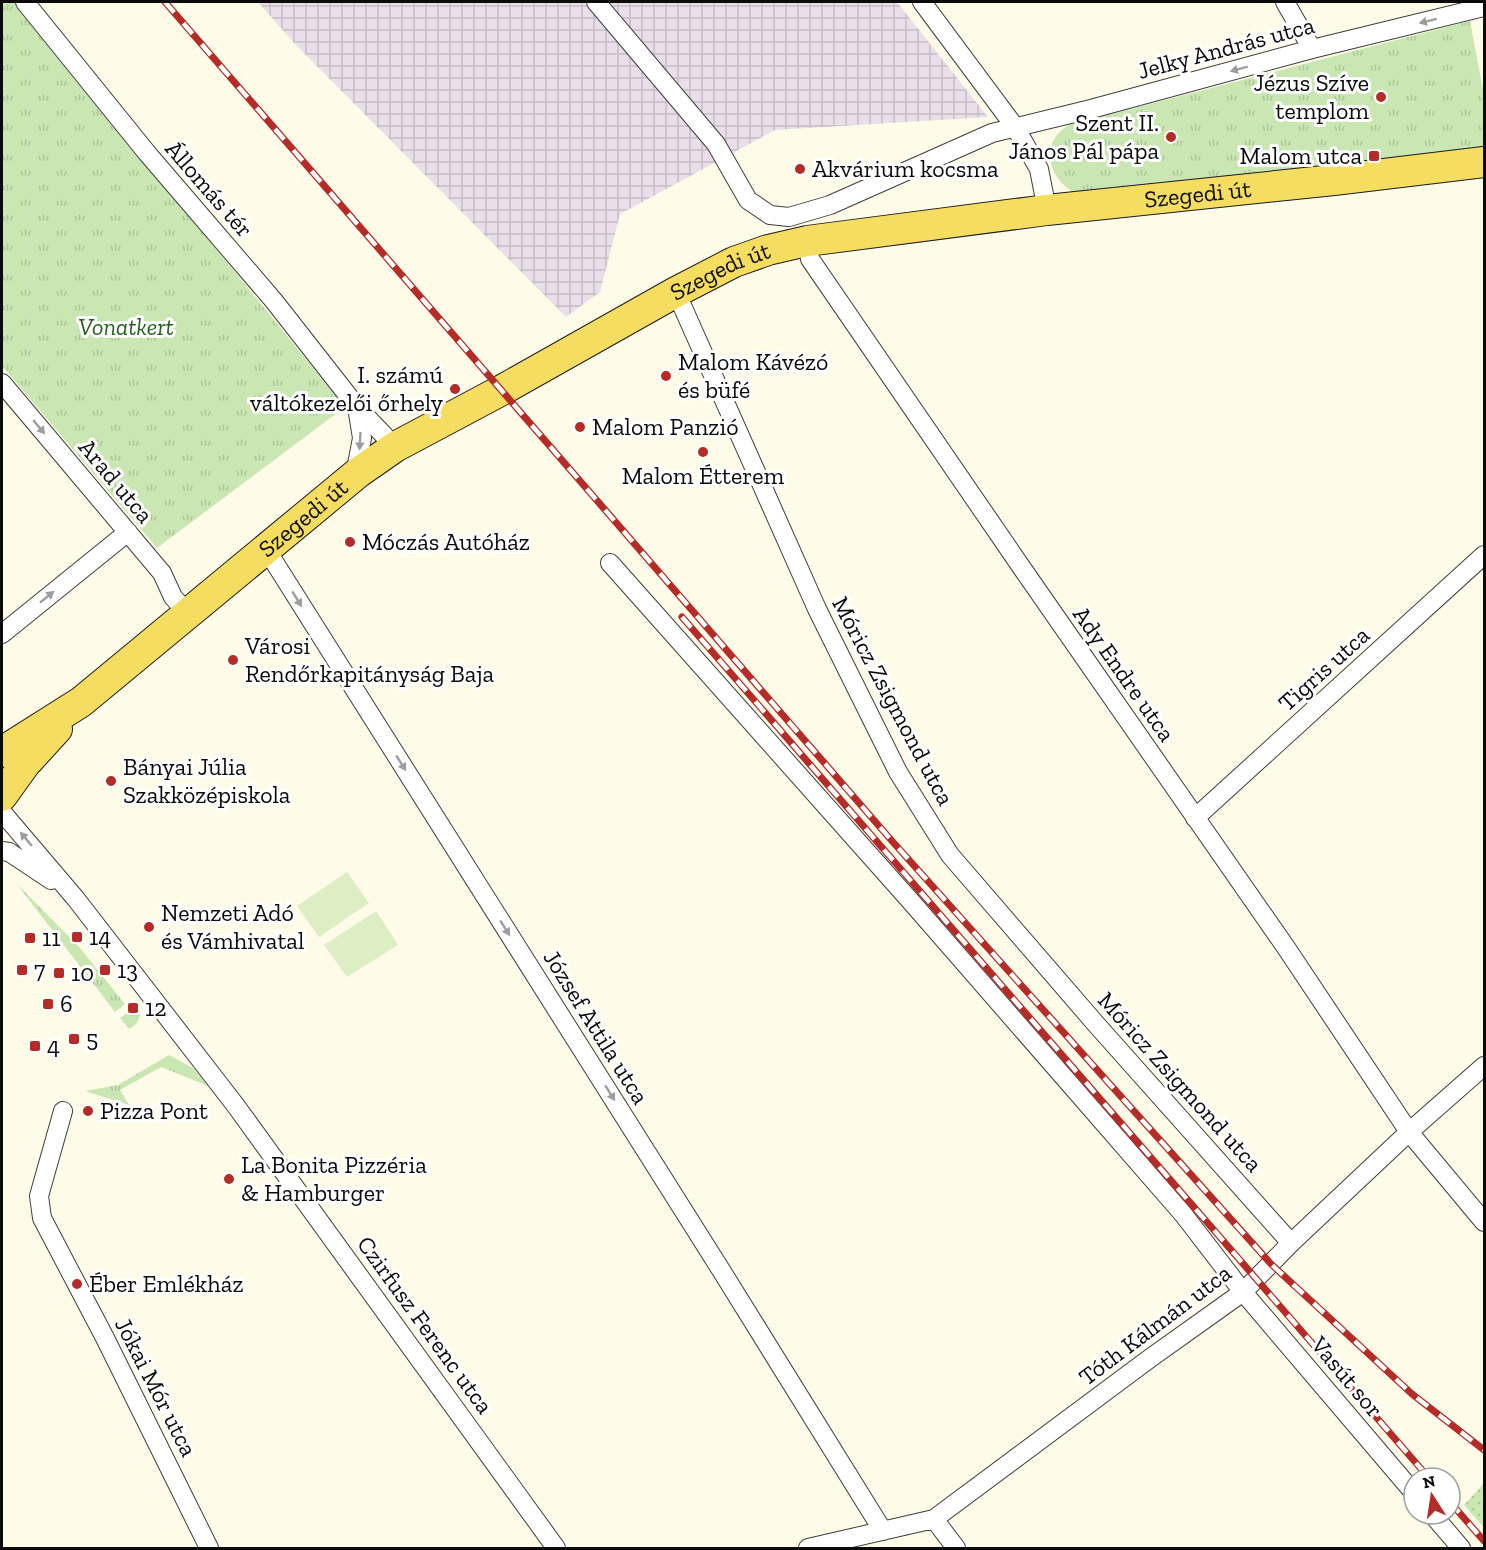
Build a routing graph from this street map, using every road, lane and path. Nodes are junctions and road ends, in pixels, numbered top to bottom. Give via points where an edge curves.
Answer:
1 (25, 2) edge
2 (596, 2) edge
3 (922, 2) edge
4 (1285, 2) edge
5 (1485, 7) edge
6 (1312, 49) junction
7 (1015, 127) junction
8 (1482, 165) edge
9 (1047, 210) junction
10 (807, 241) junction
11 (676, 291) junction
12 (2, 383) edge
13 (357, 406) junction
14 (395, 447) junction
15 (356, 475) junction
16 (128, 532) junction
17 (266, 549) junction
18 (1485, 555) edge
19 (610, 563) dead end
20 (188, 614) junction
21 (2, 634) edge
22 (81, 702) junction
23 (2, 752) edge
24 (2, 796) edge
25 (2, 812) edge
26 (1195, 818) junction
27 (2, 851) edge
28 (76, 899) junction
29 (1485, 1066) edge
30 (63, 1111) dead end
31 (1409, 1132) junction
32 (1485, 1222) edge
33 (1291, 1243) junction
34 (1243, 1292) junction
35 (1402, 1479) edge
36 (934, 1519) junction
37 (1442, 1526) edge
38 (883, 1531) junction
39 (209, 1548) edge
40 (556, 1548) edge
41 (808, 1548) edge
42 (956, 1548) edge
43 (1461, 1548) edge

1 - 13 street, Állomás tér
2 - 7 street, Jelky András utca via 716,144 748,200 770,215 789,217 830,205 992,133
3 - 7 street
4 - 6 street
5 -> 6 street, Jelky András utca
6 -> 7 street, Jelky András utca
7 - 9 street via 1040,169
8 - 9 main road, Szegedi út
9 - 10 main road, Szegedi út
10 - 11 main road, Szegedi út via 734,262
10 - 26 street, Ady Endre utca via 810,259
11 - 14 main road, Szegedi út
11 - 33 street, Móricz Zsigmond utca via 822,619 898,772 950,855
12 -> 16 street, Arad utca
13 - 14 street, Állomás tér
13 -> 15 street, Állomás tér via 362,438
14 - 15 main road, Szegedi út
15 - 17 main road, Szegedi út
16 - 20 street, Arad utca via 162,573 173,597
21 -> 16 street
17 - 20 main road, Szegedi út
17 -> 38 street, József Attila utca
18 - 26 street, Tigris utca
19 - 34 street via 1175,1205
20 - 22 main road, Szegedi út
22 - 23 main road, Szegedi út
22 - 24 main road, Szegedi út
28 -> 25 street
26 - 31 street, Ady Endre utca
27 - 28 street via 39,871
28 - 40 street, Czirfusz Ferenc utca via 236,1106
29 - 31 street, Tóth Kálmán utca
30 - 39 street, Jókai Mór utca via 39,1196 42,1218
31 - 32 street, Ady Endre utca
31 - 33 street, Tóth Kálmán utca
33 - 34 street, Tóth Kálmán utca
34 - 35 street, Vasút sor
34 - 36 street, Tóth Kálmán utca
36 - 38 street, Tóth Kálmán utca
36 - 42 street
37 - 43 street
38 - 41 street, Tóth Kálmán utca

